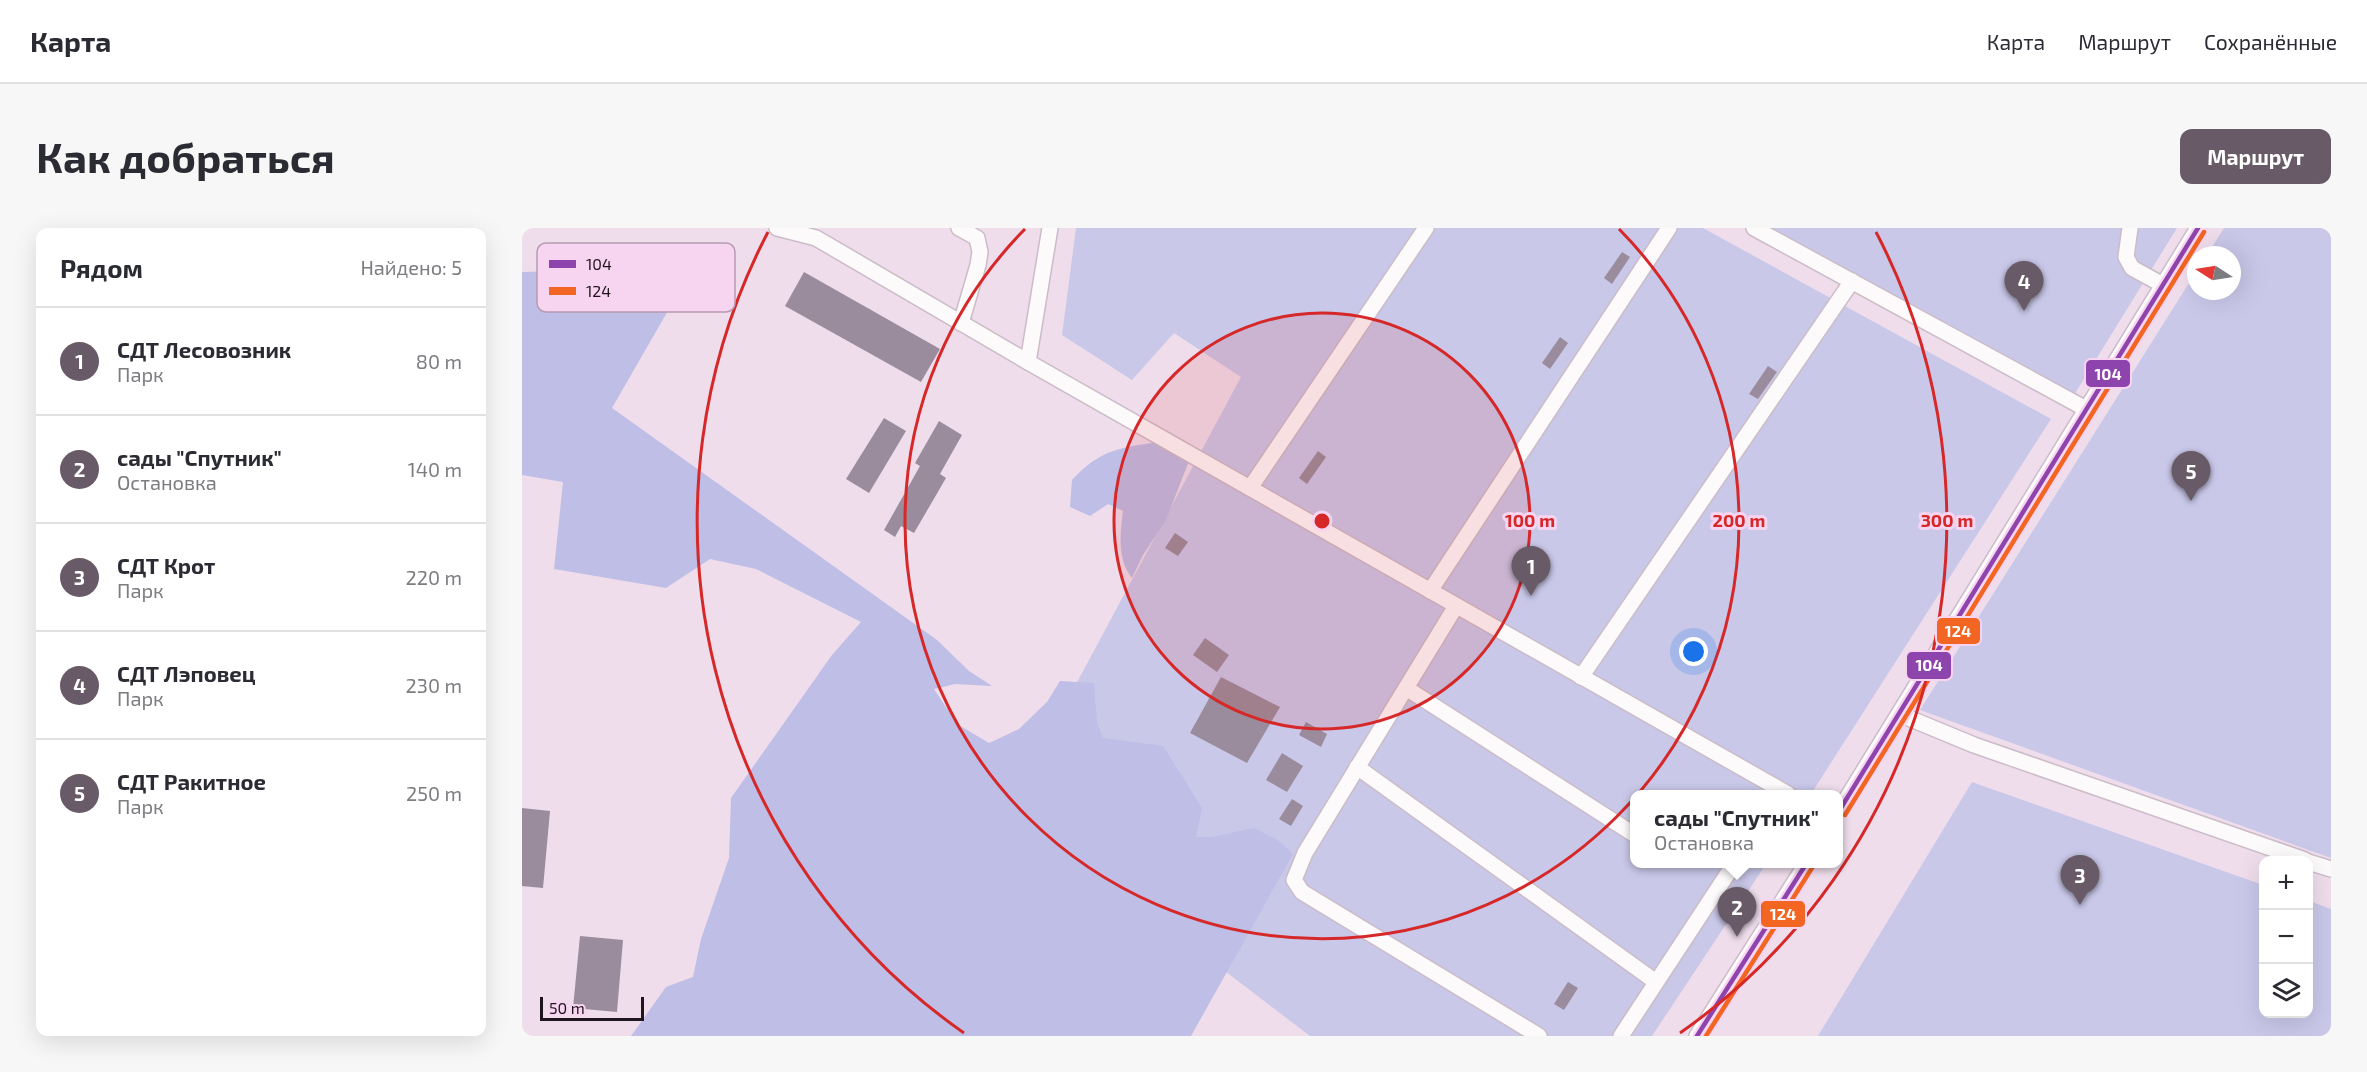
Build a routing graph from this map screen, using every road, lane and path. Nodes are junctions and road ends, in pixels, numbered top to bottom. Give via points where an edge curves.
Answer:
1 (777, 228) edge
2 (959, 228) edge
3 (1050, 228) edge
4 (1426, 228) edge
5 (1670, 228) edge
6 (1755, 228) edge
7 (2130, 228) edge
8 (2198, 228) edge
9 (1852, 282) junction
10 (2163, 285) junction
11 (961, 323) junction
12 (1028, 362) junction
13 (2086, 409) junction
14 (1250, 489) junction
15 (1430, 591) junction
16 (1456, 606) junction
17 (1581, 677) junction
18 (1406, 688) junction
19 (1899, 714) junction
20 (1357, 767) junction
21 (1779, 790) edge
22 (1843, 805) edge
23 (1630, 832) edge
24 (2293, 856) edge
25 (2313, 863) edge
26 (1731, 868) edge
27 (1803, 868) edge
28 (2331, 869) edge
29 (1656, 982) junction
30 (1539, 1036) edge
31 (1621, 1036) edge
32 (1697, 1036) edge

1 - 11 street via 816,238
2 - 11 street via 977,238 980,252
3 - 12 street
4 - 14 street
5 - 15 street
6 - 9 street
7 - 10 street via 2126,257 2132,268
8 - 10 street
9 - 13 street
9 - 17 street
10 - 13 street
11 - 12 street
12 - 14 street
13 - 19 street
14 - 15 street
15 - 16 street
16 - 17 street
16 - 18 street
17 - 21 street
18 - 20 street
18 - 23 street
19 - 22 street
19 - 24 street via 1974,746
20 - 29 street
20 - 30 street via 1301,859 1294,880 1302,892
25 - 28 street
26 - 29 street
27 - 32 street
29 - 31 street

